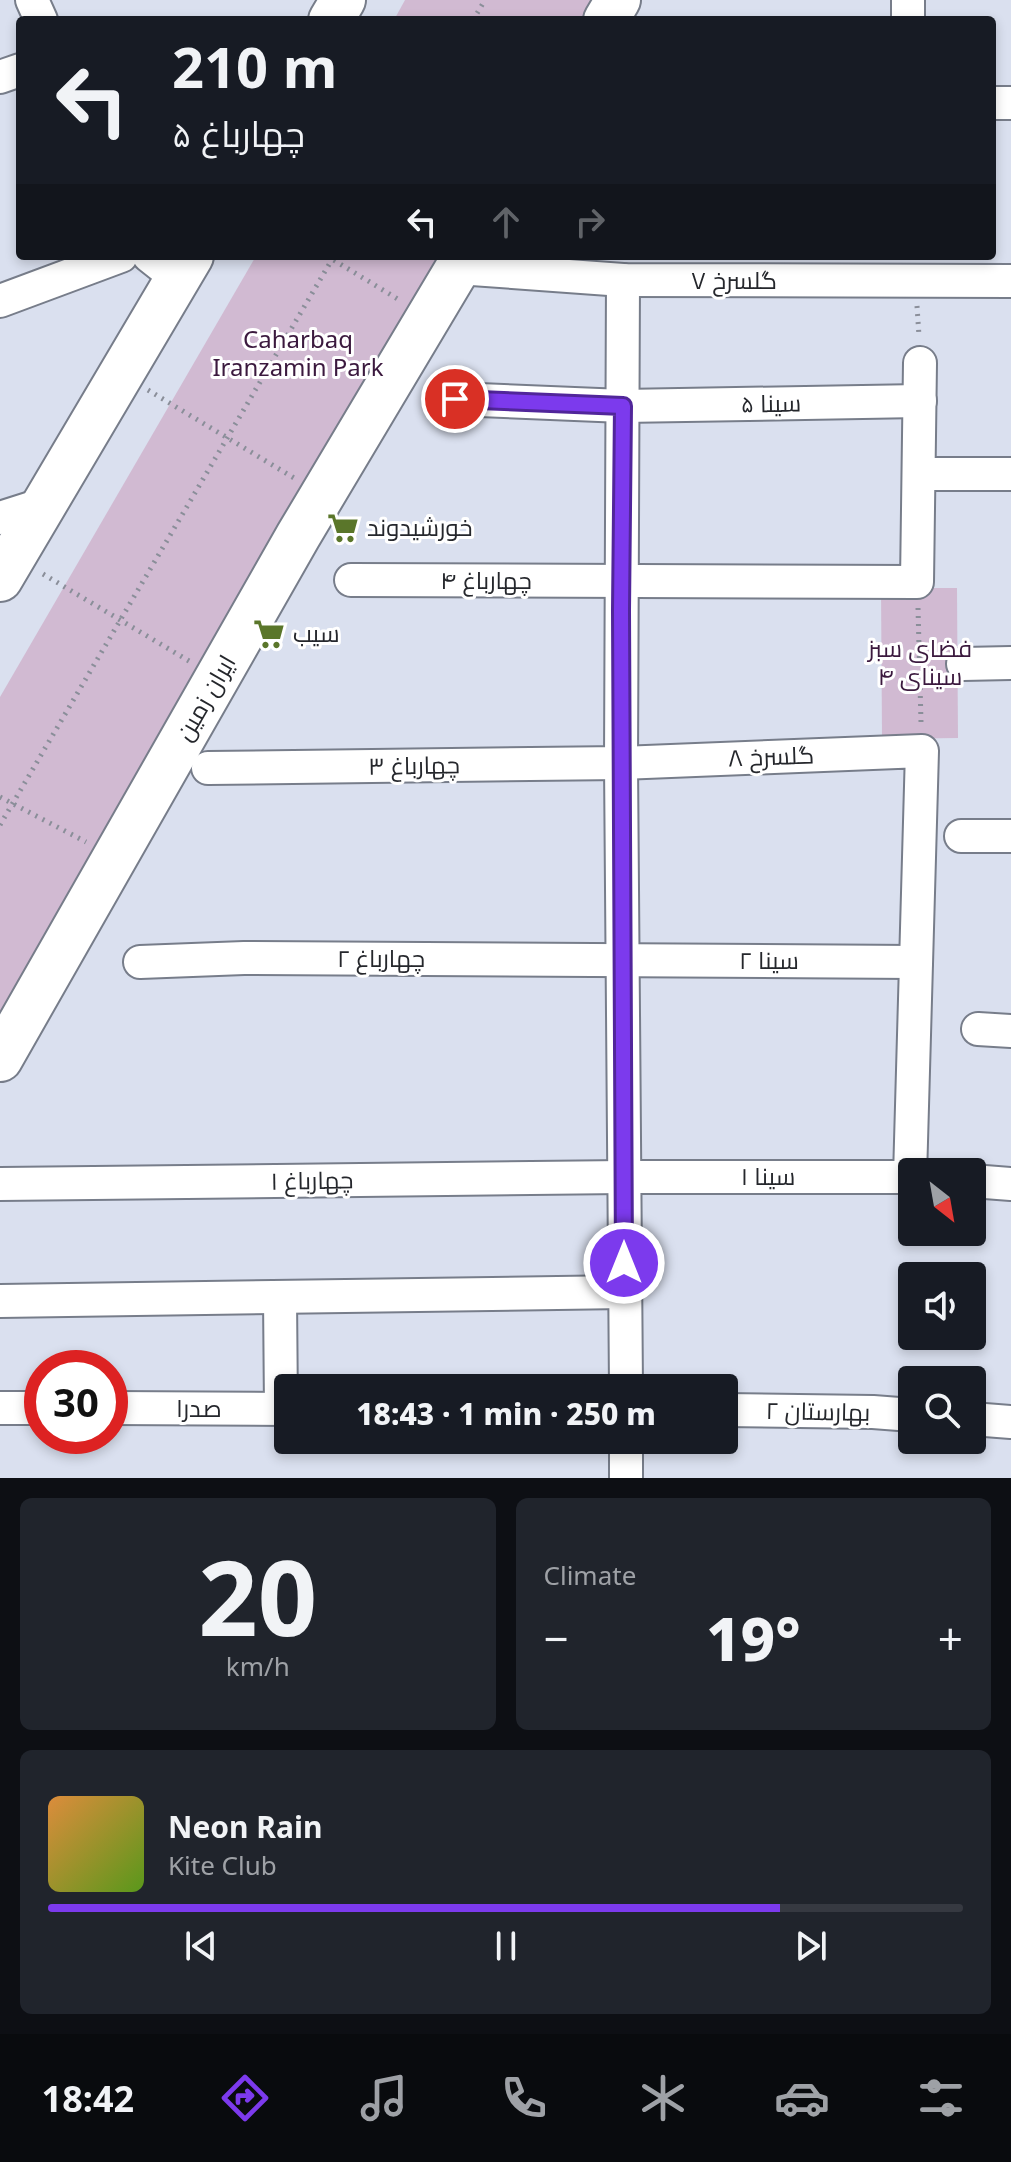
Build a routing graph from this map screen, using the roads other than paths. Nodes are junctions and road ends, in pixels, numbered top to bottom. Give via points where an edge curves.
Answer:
1 (110, 260) edge
2 (461, 262) edge
3 (173, 264) edge
4 (915, 269) edge
5 (623, 280) junction
6 (1011, 281) edge
7 (0, 301) edge
8 (920, 363) road end
9 (455, 399) dead end
10 (920, 401) junction
11 (623, 406) junction
12 (920, 474) junction
13 (1011, 474) edge
14 (4, 551) edge
15 (351, 580) dead end
16 (621, 580) junction
17 (1011, 663) edge
18 (963, 664) dead end
19 (621, 763) junction
20 (208, 768) dead end
21 (961, 836) dead end
22 (1011, 836) edge
23 (622, 960) junction
24 (140, 962) dead end
25 (916, 962) junction
26 (978, 1029) dead end
27 (1011, 1031) edge
28 (0, 1059) edge
29 (911, 1158) edge
30 (624, 1177) junction
31 (898, 1177) edge
32 (986, 1182) edge
33 (0, 1184) edge
34 (1011, 1184) edge
35 (624, 1292) junction
36 (280, 1297) junction
37 (0, 1301) edge
38 (283, 1374) edge
39 (626, 1374) edge
40 (0, 1408) edge
41 (24, 1408) edge
42 (128, 1408) edge
43 (274, 1409) edge
44 (738, 1410) edge
45 (898, 1414) edge
46 (986, 1420) edge
47 (1011, 1422) edge
48 (626, 1454) edge
49 (626, 1478) edge

1 - 7 street
2 - 5 street, گلسرخ ۷
2 - 28 main road, ایران زمین
3 - 14 main road via 121,374 44,504
4 - 5 street, گلسرخ ۷
4 - 6 street, گلسرخ ۷
5 - 11 street
8 - 10 street
9 - 11 street, سینا ۵
10 - 11 street, سینا ۵
10 - 12 street
11 - 16 street
12 - 13 street
12 - 16 street, چهارباغ ۴ via 917,582
15 - 16 street, چهارباغ ۴
16 - 19 street
17 - 18 street
19 - 20 street, چهارباغ ۳
19 - 23 street
19 - 25 street, گلسرخ ۸ via 922,751
21 - 22 street
23 - 24 street, چهارباغ ۲
23 - 25 street, سینا ۲
23 - 30 street
25 - 29 street
26 - 27 street
30 - 31 street, سینا ۱
30 - 33 street, چهارباغ ۱
30 - 35 street
32 - 34 street
35 - 36 street
35 - 39 street
36 - 37 street
36 - 38 street
40 - 41 street
42 - 43 street, صدرا
44 - 45 street, بهارستان ۲
46 - 47 street
48 - 49 street

